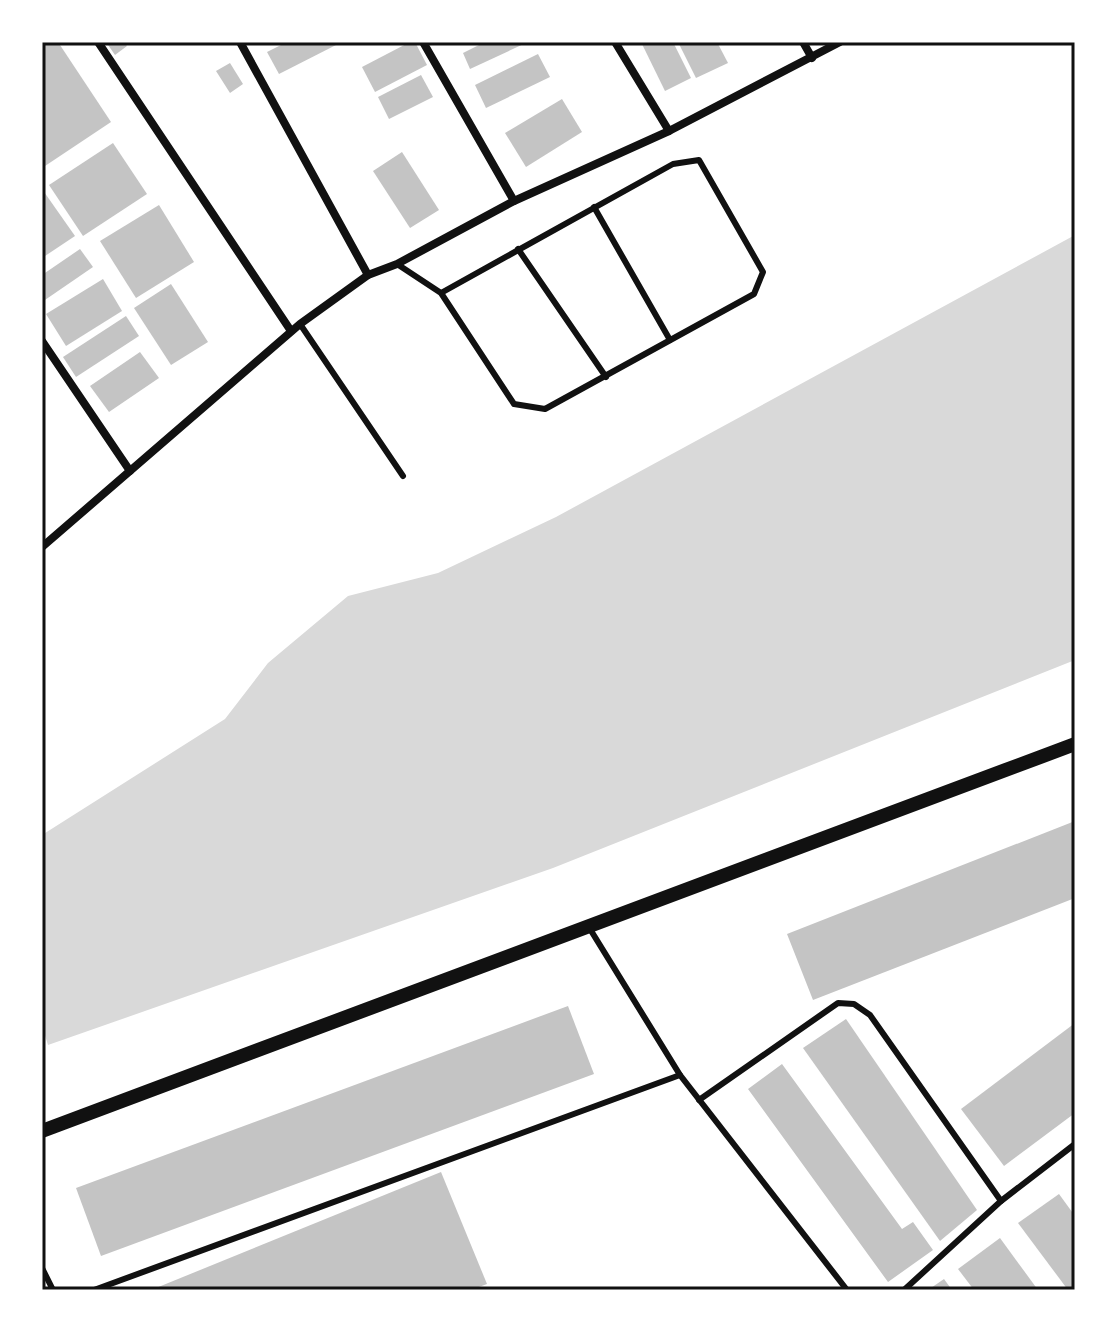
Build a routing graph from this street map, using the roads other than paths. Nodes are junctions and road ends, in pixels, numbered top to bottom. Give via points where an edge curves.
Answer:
1 (98, 42) edge
2 (240, 42) edge
3 (423, 42) edge
4 (615, 42) edge
5 (803, 42) edge
6 (840, 42) edge
7 (812, 58) junction
8 (669, 131) junction
9 (514, 201) junction
10 (594, 207) junction
11 (518, 249) junction
12 (397, 264) junction
13 (368, 275) junction
14 (441, 293) junction
15 (300, 324) junction
16 (291, 331) junction
17 (670, 340) junction
18 (42, 341) edge
19 (606, 377) junction
20 (130, 471) junction
21 (403, 476) dead end
22 (42, 547) edge
23 (1075, 744) edge
24 (588, 926) junction
25 (680, 1075) junction
26 (699, 1100) junction
27 (42, 1131) edge
28 (1075, 1144) edge
29 (1001, 1201) junction
30 (42, 1268) edge
31 (53, 1290) edge
32 (94, 1290) edge
33 (847, 1290) edge
34 (904, 1290) edge

1 - 16 street
2 - 13 street
3 - 9 street
4 - 8 street
5 - 7 street
6 - 7 street
7 - 8 street
8 - 9 street
9 - 12 street
10 - 11 lane
10 - 17 lane
10 - 17 lane via 673,164 699,160 763,272 754,294
11 - 14 lane
11 - 19 lane
12 - 13 street
12 - 14 lane
13 - 15 street
14 - 19 lane via 514,404 545,409
15 - 16 street
15 - 21 lane
16 - 20 street
17 - 19 lane
18 - 20 street
20 - 22 street
23 - 24 street
24 - 25 lane
24 - 27 street
25 - 26 lane
25 - 32 lane
26 - 29 lane via 838,1003 854,1004 870,1015
26 - 33 lane
28 - 29 lane
29 - 34 lane
30 - 31 lane

